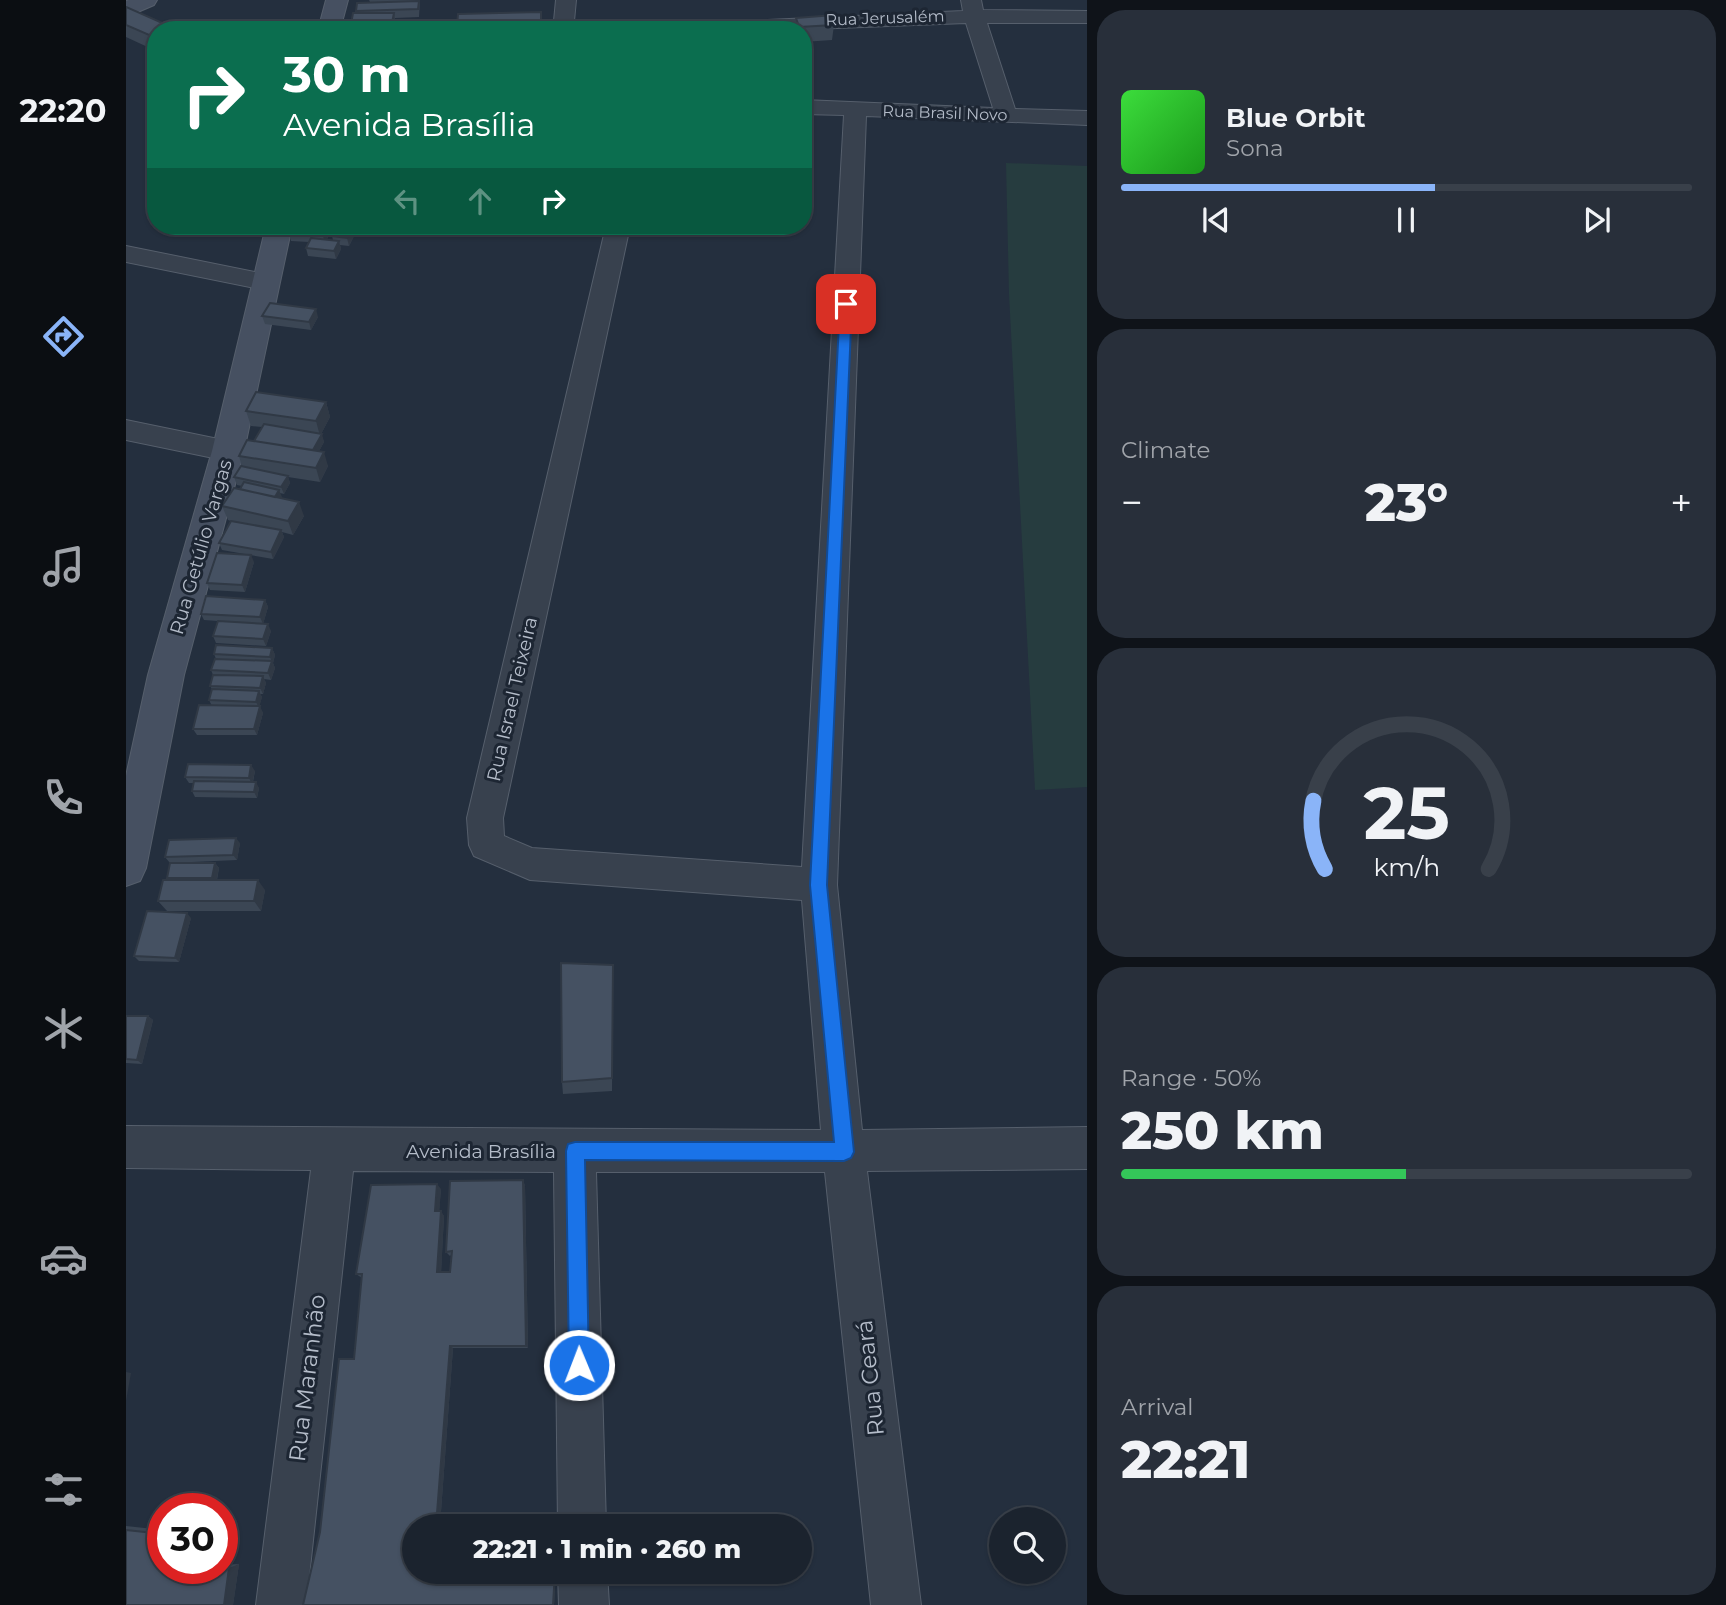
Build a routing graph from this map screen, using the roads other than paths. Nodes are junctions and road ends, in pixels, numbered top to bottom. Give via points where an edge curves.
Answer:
1 (146, 0) edge
2 (337, 0) edge
3 (566, 0) edge
4 (973, 7) edge
5 (126, 9) edge
6 (1087, 16) edge
7 (331, 21) edge
8 (564, 21) edge
9 (812, 21) edge
10 (812, 108) edge
11 (855, 110) junction
12 (1006, 115) junction
13 (1087, 118) edge
14 (277, 235) edge
15 (616, 235) edge
16 (126, 254) edge
17 (265, 282) junction
18 (126, 430) edge
19 (228, 451) junction
20 (126, 869) edge
21 (819, 885) junction
22 (126, 1147) edge
23 (1087, 1148) edge
24 (334, 1150) junction
25 (575, 1151) junction
26 (844, 1152) junction
27 (582, 1514) edge
28 (583, 1584) edge
29 (281, 1605) edge
30 (584, 1605) edge
31 (896, 1605) edge

1 - 5 street
2 - 7 street
3 - 8 street
4 - 6 street, Rua Jerusalém
4 - 9 street, Rua Jerusalém
4 - 12 street
10 - 11 street, Rua Brasil Novo
11 - 12 street, Rua Brasil Novo
11 - 21 street, Rua Ceará
12 - 13 street, Rua Brasil Novo
14 - 17 street, Rua Getúlio Vargas
15 - 21 street, Rua Israel Teixeira via 485,818 487,845 530,864
16 - 17 street
17 - 19 street, Rua Getúlio Vargas
18 - 19 street
19 - 20 street, Rua Getúlio Vargas via 166,675
21 - 26 street, Rua Ceará
22 - 24 street, Avenida Brasília
23 - 26 street, Avenida Brasília
24 - 25 street, Avenida Brasília
24 - 29 street, Rua Maranhão
25 - 26 street, Avenida Brasília
25 - 27 street
26 - 31 street, Rua Ceará
28 - 30 street

